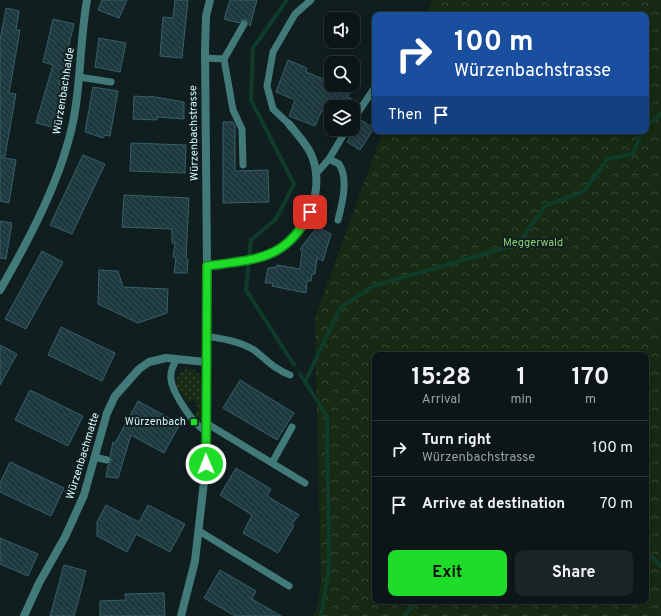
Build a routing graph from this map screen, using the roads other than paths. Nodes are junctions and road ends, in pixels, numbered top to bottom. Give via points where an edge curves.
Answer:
1 (87, 0) edge
2 (210, 0) edge
3 (311, 0) edge
4 (244, 24) dead end
5 (205, 58) junction
6 (224, 59) junction
7 (79, 77) junction
8 (111, 82) dead end
9 (372, 92) edge
10 (360, 110) edge
11 (289, 124) joint
12 (343, 136) edge
13 (329, 159) junction
14 (243, 165) dead end
15 (316, 174) junction
16 (338, 220) dead end
17 (207, 266) junction
18 (0, 290) edge
19 (206, 336) junction
20 (177, 359) junction
21 (206, 362) junction
22 (290, 374) dead end
23 (206, 427) junction
24 (292, 427) dead end
25 (94, 457) junction
26 (108, 460) dead end
27 (272, 463) junction
28 (305, 483) dead end
29 (198, 531) junction
30 (289, 586) dead end
31 (24, 616) edge
32 (181, 616) edge

1 - 7 street, Würzenbachhalde
2 - 5 street, Würzenbachstrasse via 206,16
3 - 11 lane via 295,14 273,52 267,86 273,109
4 - 6 lane
5 - 6 lane
5 - 17 street, Würzenbachstrasse
6 - 14 lane via 233,110 242,129
7 - 8 lane
7 - 18 street, Würzenbachhalde via 74,118 62,162
9 - 10 lane
11 - 15 street via 310,153
12 - 13 lane
13 - 15 lane
13 - 16 lane via 339,164 343,172 343,194
15 - 17 street via 313,205 303,227 289,242 268,256
17 - 19 street, Würzenbachstrasse
19 - 21 street, Würzenbachstrasse
19 - 22 lane via 233,340 253,350 277,370
20 - 21 street, Würzenbachmatte
20 - 23 lane via 171,373 173,389 196,425
20 - 25 street, Würzenbachmatte via 166,358 149,362 126,382 107,412
21 - 23 street, Würzenbachstrasse
23 - 27 lane
23 - 29 street, Würzenbachstrasse via 206,464
24 - 27 lane
25 - 26 lane
25 - 31 street, Würzenbachmatte via 84,495
27 - 28 lane
29 - 30 lane
29 - 32 street, Würzenbachstrasse via 195,561

